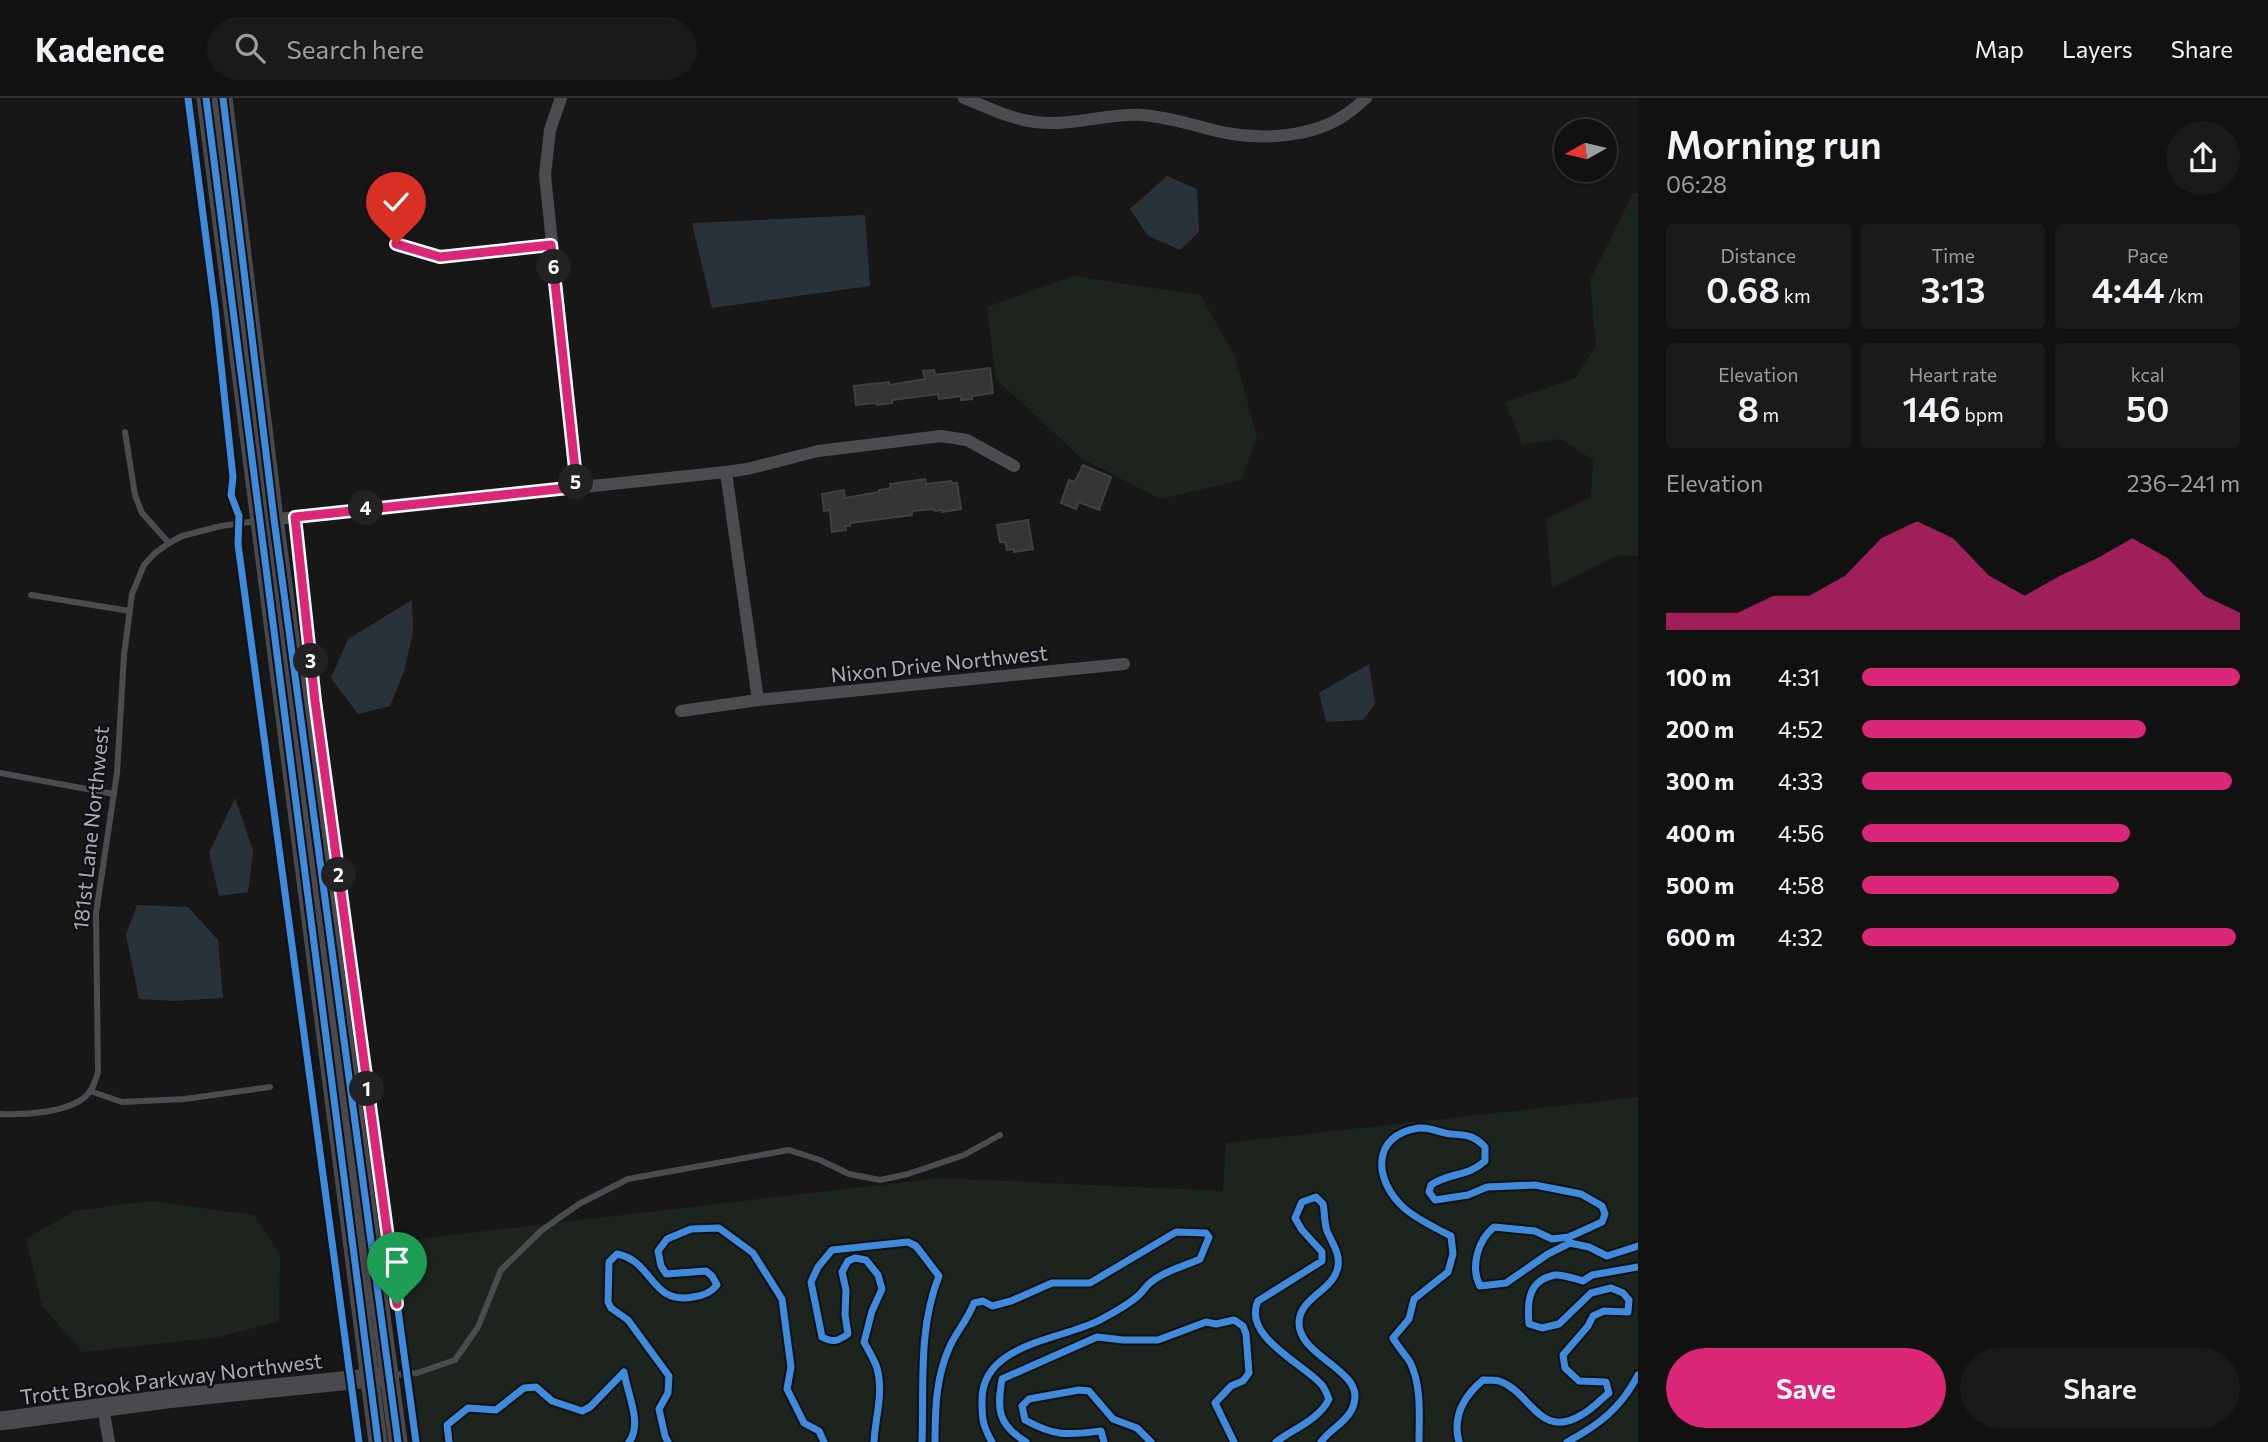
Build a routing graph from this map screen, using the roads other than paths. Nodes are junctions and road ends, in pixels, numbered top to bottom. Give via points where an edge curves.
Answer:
1 (206, 98) edge
2 (223, 98) edge
3 (561, 98) edge
4 (964, 98) edge
5 (1366, 98) edge
6 (396, 244) dead end
7 (551, 245) junction
8 (125, 432) dead end
9 (1014, 466) dead end
10 (726, 472) junction
11 (577, 487) junction
12 (266, 520) junction
13 (169, 543) junction
14 (31, 595) dead end
15 (130, 611) junction
16 (1124, 664) dead end
17 (758, 700) junction
18 (681, 711) dead end
19 (0, 773) edge
20 (114, 794) junction
21 (270, 1087) dead end
22 (90, 1091) junction
23 (0, 1114) edge
24 (1000, 1135) dead end
25 (389, 1376) junction
26 (369, 1378) junction
27 (103, 1407) junction
28 (0, 1421) edge
29 (109, 1442) edge
30 (378, 1442) edge
31 (398, 1442) edge

1 - 12 main road
2 - 12 main road
3 - 7 street via 550,130 545,174
4 - 5 street via 1035,122 1133,114 1254,136 1317,128 1344,116
6 - 7 street via 440,257
7 - 11 street
8 - 13 lane via 142,513
9 - 10 street via 967,440 941,436 818,452
10 - 11 street
10 - 17 street
11 - 12 street
12 - 13 lane, 181st Lane Northwest via 221,526
12 - 25 main road
12 - 26 main road via 277,642
13 - 15 lane, 181st Lane Northwest via 144,565
14 - 15 lane
15 - 20 lane, 181st Lane Northwest
16 - 17 street, Nixon Drive Northwest
17 - 18 street, Nixon Drive Northwest
19 - 20 lane
20 - 22 lane, 181st Lane Northwest via 96,913 99,1058
21 - 22 lane via 122,1102
22 - 23 lane via 62,1108
24 - 25 lane via 964,1155 880,1180 849,1174 789,1150 628,1179 542,1230 502,1270 478,1327 455,1360 417,1373
25 - 26 main road, Trott Brook Parkway Northwest
25 - 31 main road
26 - 27 main road, Trott Brook Parkway Northwest
26 - 30 main road
27 - 28 main road, Trott Brook Parkway Northwest
27 - 29 street

